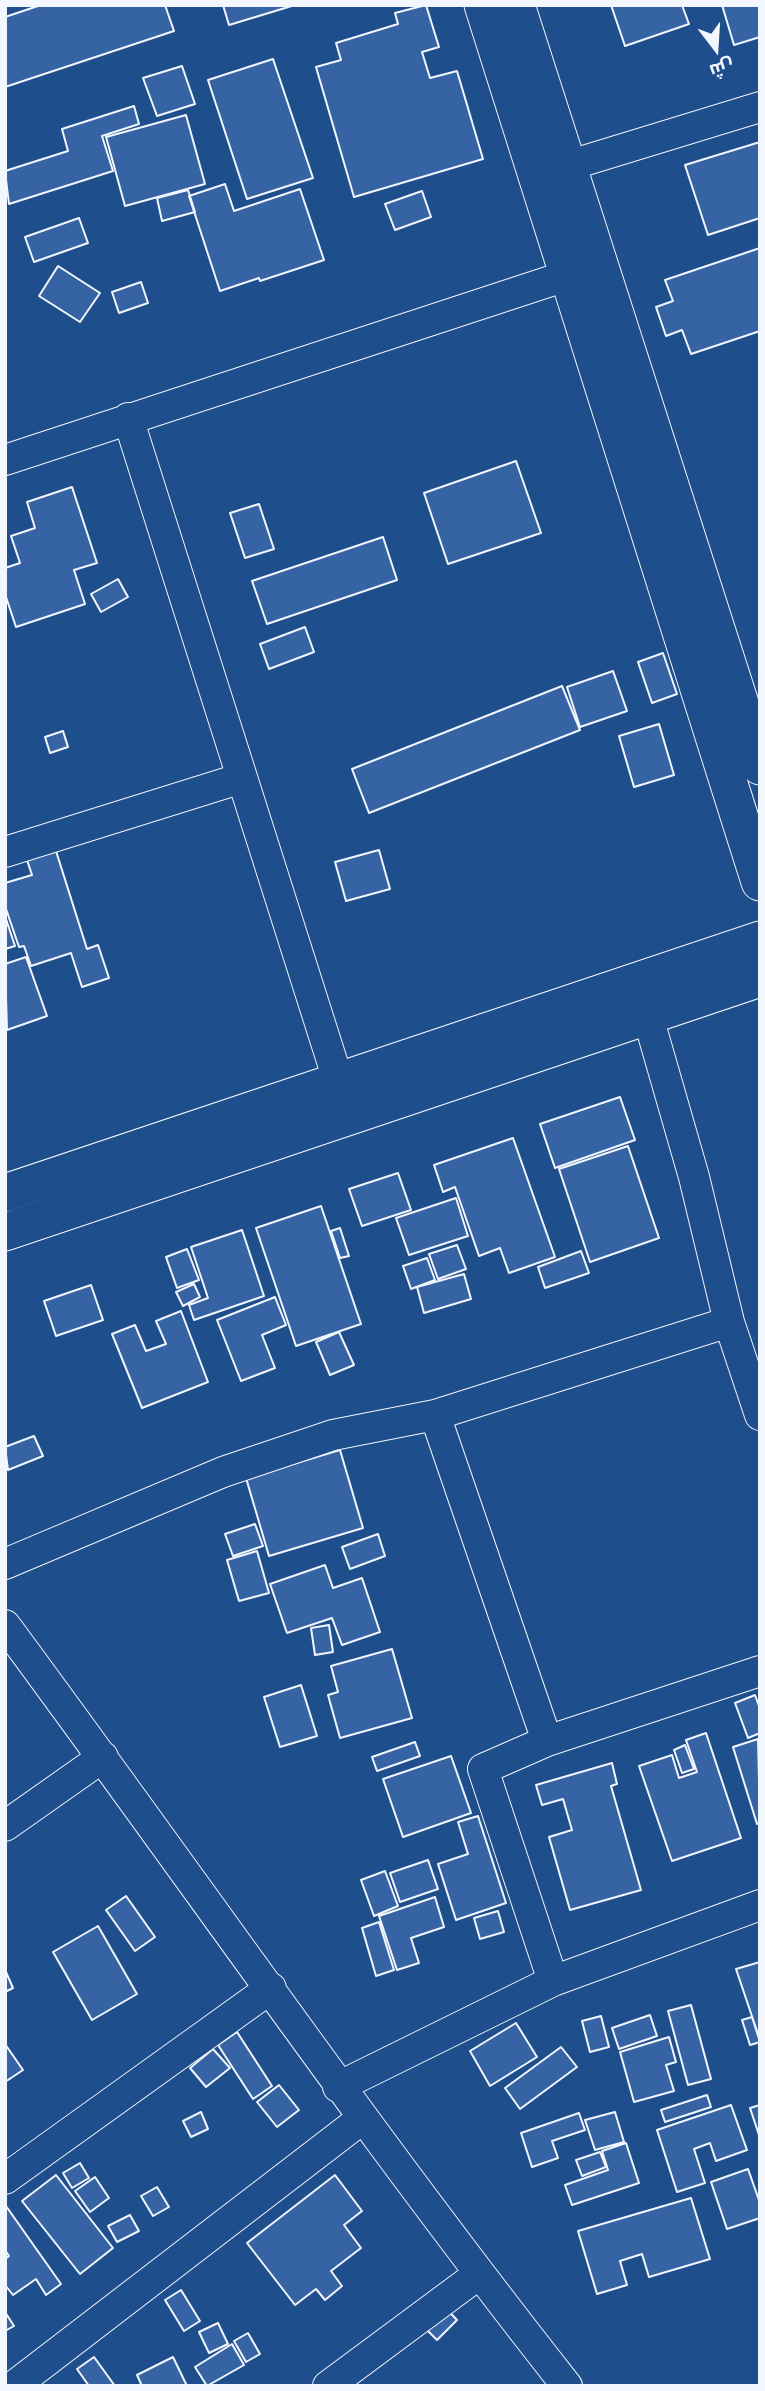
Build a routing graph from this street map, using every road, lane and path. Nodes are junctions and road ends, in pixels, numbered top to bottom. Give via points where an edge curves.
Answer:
1 (483, 5) edge
2 (516, 5) edge
3 (760, 107) edge
4 (567, 166) junction
5 (569, 275) junction
6 (128, 418) junction
7 (5, 460) edge
8 (760, 766) edge
9 (242, 778) junction
10 (5, 852) edge
11 (760, 883) edge
12 (760, 940) edge
13 (760, 978) edge
14 (648, 1017) junction
15 (338, 1080) junction
16 (5, 1193) edge
17 (5, 1232) edge
18 (729, 1322) junction
19 (435, 1415) junction
20 (760, 1415) edge
21 (5, 1564) edge
22 (5, 1625) edge
23 (760, 1671) edge
24 (547, 1741) junction
25 (103, 1757) junction
26 (5, 1826) edge
27 (760, 1905) edge
28 (553, 1981) junction
29 (271, 1988) junction
30 (338, 2087) junction
31 (363, 2118) junction
32 (5, 2179) edge
33 (479, 2274) junction
34 (15, 2386) edge
35 (328, 2386) edge
36 (567, 2386) edge

1 - 5 street
2 - 4 street
3 - 4 street
4 - 8 street
5 - 6 street
5 - 11 street
6 - 7 street
6 - 9 street
9 - 10 street
9 - 15 street
12 - 15 street
13 - 14 street
14 - 17 street
14 - 18 street
15 - 16 street
18 - 19 street
18 - 20 street
19 - 21 street via 333,1435 223,1472
19 - 24 street
22 - 25 street
23 - 24 street
24 - 28 street via 483,1769
25 - 26 street
25 - 29 street
27 - 28 street
28 - 30 street
29 - 30 street
29 - 32 street
30 - 31 street
31 - 33 street
31 - 34 street
33 - 35 street
33 - 36 street

